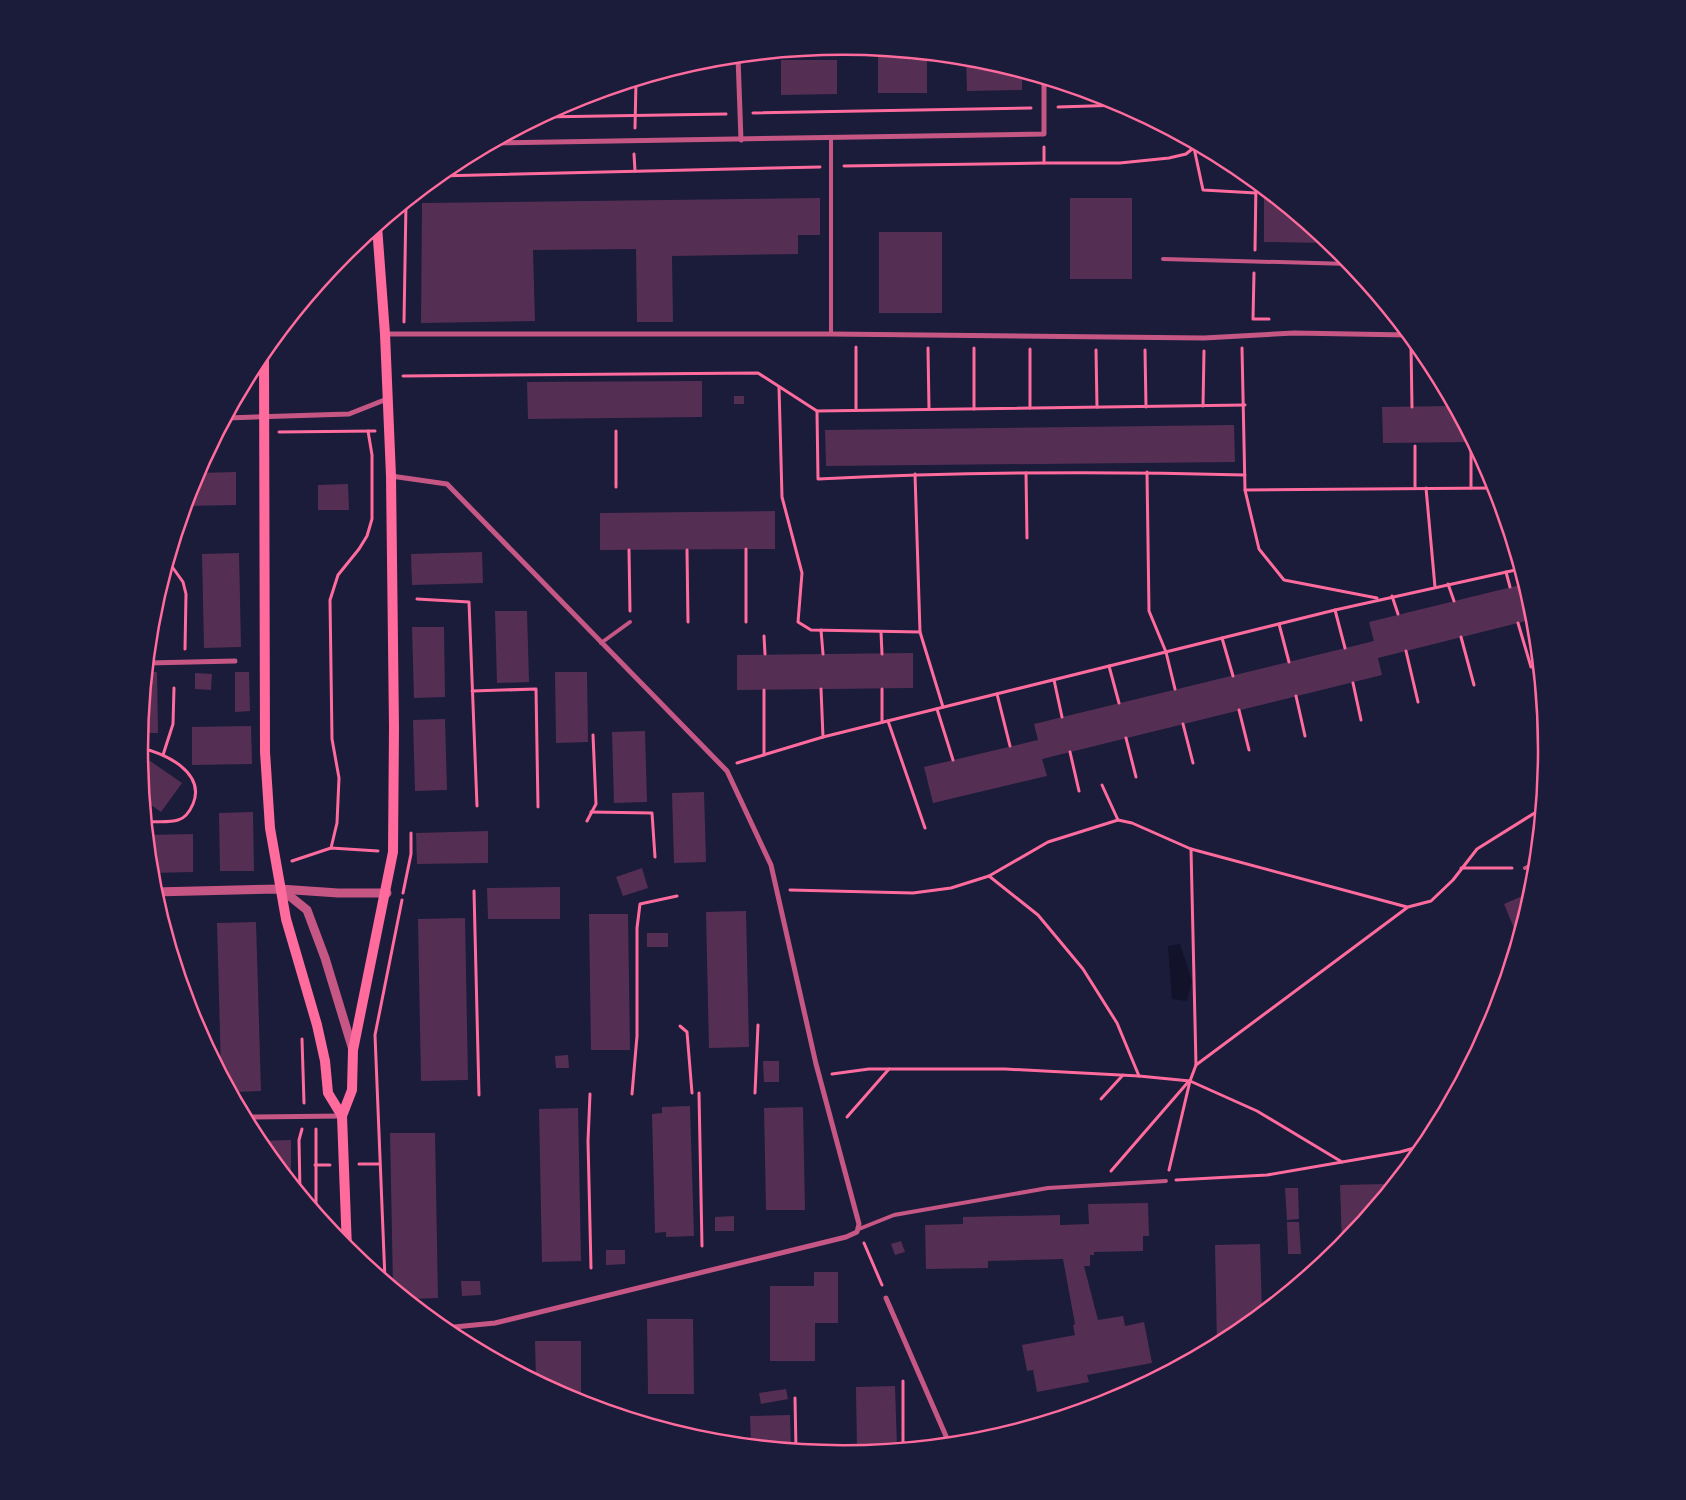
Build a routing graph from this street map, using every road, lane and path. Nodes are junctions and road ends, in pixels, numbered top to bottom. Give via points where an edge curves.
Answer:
1 (738, 63) edge
2 (1044, 85) edge
3 (636, 87) edge
4 (1103, 106) edge
5 (1044, 108) junction
6 (739, 114) junction
7 (637, 115) junction
8 (558, 117) edge
9 (1044, 134) junction
10 (831, 138) junction
11 (741, 140) junction
12 (633, 143) junction
13 (503, 144) edge
14 (1193, 149) edge
15 (1197, 152) edge
16 (1044, 164) junction
17 (831, 166) junction
18 (635, 171) junction
19 (452, 176) edge
20 (1256, 193) dead end
21 (377, 234) edge
22 (1163, 259) dead end
23 (1339, 264) edge
24 (385, 334) junction
25 (831, 334) junction
26 (856, 334) junction
27 (928, 335) junction
28 (974, 335) junction
29 (1400, 335) edge
30 (1030, 336) junction
31 (1242, 336) junction
32 (1096, 337) junction
33 (1145, 337) junction
34 (1204, 338) junction
35 (1411, 351) edge
36 (264, 365) edge
37 (403, 376) dead end
38 (779, 387) junction
39 (387, 399) junction
40 (1245, 405) junction
41 (1203, 406) junction
42 (1097, 407) junction
43 (1146, 407) junction
44 (1412, 407) dead end
45 (1030, 408) junction
46 (929, 409) junction
47 (974, 409) junction
48 (856, 410) junction
49 (817, 411) junction
50 (265, 416) junction
51 (233, 418) edge
52 (388, 430) junction
53 (368, 431) junction
54 (616, 431) dead end
55 (266, 434) junction
56 (1414, 446) dead end
57 (1471, 454) edge
58 (1147, 472) junction
59 (1026, 473) junction
60 (915, 474) junction
61 (1245, 475) junction
62 (391, 476) junction
63 (616, 487) dead end
64 (1415, 488) junction
65 (1426, 488) junction
66 (1471, 488) junction
67 (1486, 488) edge
68 (1245, 490) junction
69 (1027, 538) dead end
70 (746, 549) dead end
71 (629, 550) dead end
72 (687, 550) dead end
73 (173, 568) edge
74 (1514, 570) edge
75 (1506, 572) junction
76 (1448, 584) junction
77 (1435, 587) junction
78 (1510, 587) dead end
79 (1392, 596) junction
80 (417, 599) dead end
81 (1380, 599) junction
82 (1454, 601) dead end
83 (1335, 610) junction
84 (1398, 614) dead end
85 (630, 622) joint
86 (688, 622) dead end
87 (746, 622) dead end
88 (1279, 624) junction
89 (1518, 624) dead end
90 (822, 630) junction
91 (880, 632) junction
92 (920, 632) junction
93 (764, 636) dead end
94 (1461, 637) dead end
95 (1222, 638) junction
96 (601, 643) junction
97 (1345, 648) dead end
98 (1406, 651) dead end
99 (1166, 652) junction
100 (765, 654) dead end
101 (823, 654) dead end
102 (882, 654) dead end
103 (235, 661) dead end
104 (154, 662) edge
105 (185, 662) junction
106 (1289, 662) dead end
107 (1109, 666) junction
108 (1531, 668) dead end
109 (1233, 676) dead end
110 (1054, 680) junction
111 (1352, 682) dead end
112 (1474, 685) dead end
113 (174, 688) dead end
114 (822, 689) dead end
115 (882, 689) dead end
116 (764, 690) dead end
117 (1176, 690) dead end
118 (472, 691) junction
119 (997, 694) junction
120 (1296, 696) dead end
121 (1418, 702) dead end
122 (1119, 703) dead end
123 (943, 708) junction
124 (937, 709) junction
125 (1240, 710) dead end
126 (1062, 717) dead end
127 (1362, 720) dead end
128 (888, 721) junction
129 (882, 722) junction
130 (1183, 724) dead end
131 (593, 735) dead end
132 (1305, 736) dead end
133 (823, 737) junction
134 (1126, 738) dead end
135 (1010, 746) dead end
136 (148, 750) edge
137 (1249, 750) dead end
138 (1070, 752) dead end
139 (163, 755) junction
140 (764, 755) junction
141 (952, 760) dead end
142 (1193, 763) dead end
143 (734, 764) dead end
144 (1136, 777) dead end
145 (1102, 785) dead end
146 (1079, 791) dead end
147 (476, 806) dead end
148 (538, 807) dead end
149 (591, 812) junction
150 (1535, 813) edge
151 (1118, 820) junction
152 (587, 821) dead end
153 (152, 822) edge
154 (925, 828) dead end
155 (331, 848) junction
156 (1191, 849) junction
157 (394, 852) junction
158 (412, 854) dead end
159 (655, 857) dead end
160 (277, 867) junction
161 (1528, 867) edge
162 (1461, 868) junction
163 (1525, 868) joint
164 (989, 876) junction
165 (280, 889) junction
166 (474, 891) dead end
167 (162, 892) edge
168 (387, 893) junction
169 (778, 894) junction
170 (677, 896) dead end
171 (1408, 907) junction
172 (680, 1026) dead end
173 (758, 1026) dead end
174 (354, 1050) junction
175 (1196, 1065) junction
176 (889, 1069) junction
177 (1123, 1075) junction
178 (1139, 1076) junction
179 (819, 1077) junction
180 (1190, 1081) junction
181 (692, 1093) dead end
182 (699, 1093) dead end
183 (755, 1093) dead end
184 (590, 1094) dead end
185 (632, 1094) dead end
186 (479, 1095) dead end
187 (1101, 1099) dead end
188 (342, 1116) junction
189 (253, 1117) edge
190 (847, 1117) dead end
191 (1413, 1148) edge
192 (1343, 1162) junction
193 (1166, 1181) junction
194 (1098, 1185) junction
195 (859, 1229) junction
196 (347, 1236) edge
197 (702, 1246) dead end
198 (591, 1268) dead end
199 (886, 1298) joint
200 (455, 1327) edge
201 (903, 1380) dead end
202 (795, 1398) dead end
203 (946, 1437) edge
204 (903, 1442) edge
205 (796, 1444) edge

1 - 6 street
2 - 5 street
3 - 7 path
4 - 5 path
5 - 6 path
5 - 9 street
6 - 7 path
6 - 11 street
7 - 8 path
7 - 12 path
9 - 10 street
9 - 16 path
10 - 11 street
10 - 17 lane
11 - 12 street
12 - 13 street
12 - 18 path
14 - 16 path via 1169,158 1130,162
15 - 20 path via 1203,190
16 - 17 path
17 - 18 path
17 - 25 lane
18 - 19 path
21 - 24 main road
22 - 23 lane
24 - 25 street
24 - 39 main road
25 - 26 street
26 - 27 street
26 - 48 path
27 - 28 street
27 - 46 path
28 - 30 street
28 - 47 path
29 - 31 street via 1294,333
30 - 32 street
30 - 45 path
31 - 34 street
31 - 40 path
32 - 33 street
32 - 42 path
33 - 34 street
33 - 43 path
34 - 41 path
35 - 44 path
36 - 50 main road
37 - 38 path via 758,373
38 - 49 path
38 - 90 path via 782,497 802,573 798,622 811,630
39 - 50 street via 350,414
39 - 52 main road
40 - 41 path
40 - 61 path
41 - 43 path
42 - 43 path
42 - 45 path
45 - 47 path
46 - 47 path
46 - 48 path
48 - 49 path
49 - 60 path via 818,479
50 - 51 street
50 - 55 main road
52 - 53 path
52 - 62 main road
53 - 55 path
53 - 155 path via 372,455 372,519 360,549 338,575 330,600 332,739 339,778 337,823
54 - 63 path
55 - 160 main road via 265,752 270,828
56 - 64 path
57 - 66 path
58 - 59 path
58 - 61 path
58 - 99 path via 1149,611
59 - 60 path
59 - 69 path
60 - 92 path
61 - 68 path
62 - 96 street via 447,484
62 - 157 main road
64 - 65 path
64 - 68 path
65 - 66 path
65 - 77 path
66 - 67 path
68 - 81 path via 1259,549 1284,580
70 - 87 path
71 - 85 path
72 - 86 path
73 - 105 path via 183,582 186,594
74 - 75 path
75 - 76 path
75 - 78 path
76 - 77 path
76 - 82 path
77 - 79 path
79 - 81 path
79 - 84 path
80 - 118 path via 469,602
81 - 83 path
83 - 88 path
83 - 97 path
85 - 96 lane
88 - 95 path
88 - 106 path
89 - 108 path
90 - 91 path
90 - 101 path
91 - 92 path
91 - 102 path
92 - 123 path
93 - 100 path
94 - 112 path
95 - 99 path
95 - 109 path
96 - 169 street via 727,770 771,865
98 - 121 path
99 - 107 path
99 - 117 path
103 - 105 street
104 - 105 street
107 - 110 path
107 - 122 path
110 - 119 path
110 - 126 path
111 - 127 path
113 - 139 path via 173,724
114 - 133 path
115 - 129 path
116 - 140 path
118 - 147 path
118 - 148 path via 536,690
119 - 123 path
119 - 135 path
120 - 132 path
123 - 124 path
124 - 128 path
124 - 141 path
125 - 137 path
128 - 129 path
128 - 154 path
129 - 133 path
130 - 142 path
131 - 149 path via 596,804
133 - 140 path
134 - 144 path
136 - 139 path
138 - 146 path
139 - 153 path via 178,762 194,781 197,795 190,813 178,820
140 - 143 path
145 - 151 path
149 - 152 path
149 - 159 path via 652,813
150 - 162 path via 1477,849
151 - 156 path
151 - 164 path via 1048,842
155 - 157 path
155 - 160 path
156 - 171 path
156 - 175 path
157 - 158 path
157 - 168 main road
160 - 165 main road
161 - 163 lane
162 - 163 path
162 - 171 path via 1431,901
164 - 169 path via 951,888 913,893 792,889
164 - 178 path via 1038,915 1083,969 1117,1023
165 - 167 street
165 - 168 street
165 - 174 street via 307,910
165 - 188 main road via 317,1025 328,1093
166 - 186 path
168 - 174 main road
169 - 179 street
170 - 185 path via 640,904 636,928 637,1036
171 - 175 path
172 - 181 path via 687,1032
173 - 183 path
174 - 188 main road via 352,1090
175 - 180 path
176 - 177 path via 1006,1069
176 - 179 path
176 - 190 path
177 - 178 path
177 - 187 path
178 - 180 path
179 - 195 street
180 - 192 path via 1257,1111
180 - 193 path
180 - 194 path
182 - 197 path
184 - 198 path
188 - 189 street
188 - 196 main road
191 - 192 path
192 - 193 path via 1267,1175
193 - 194 lane
194 - 195 lane via 1048,1188 894,1215
195 - 199 path
195 - 200 street via 846,1237 735,1266 495,1323
199 - 203 street
201 - 204 path
202 - 205 path

